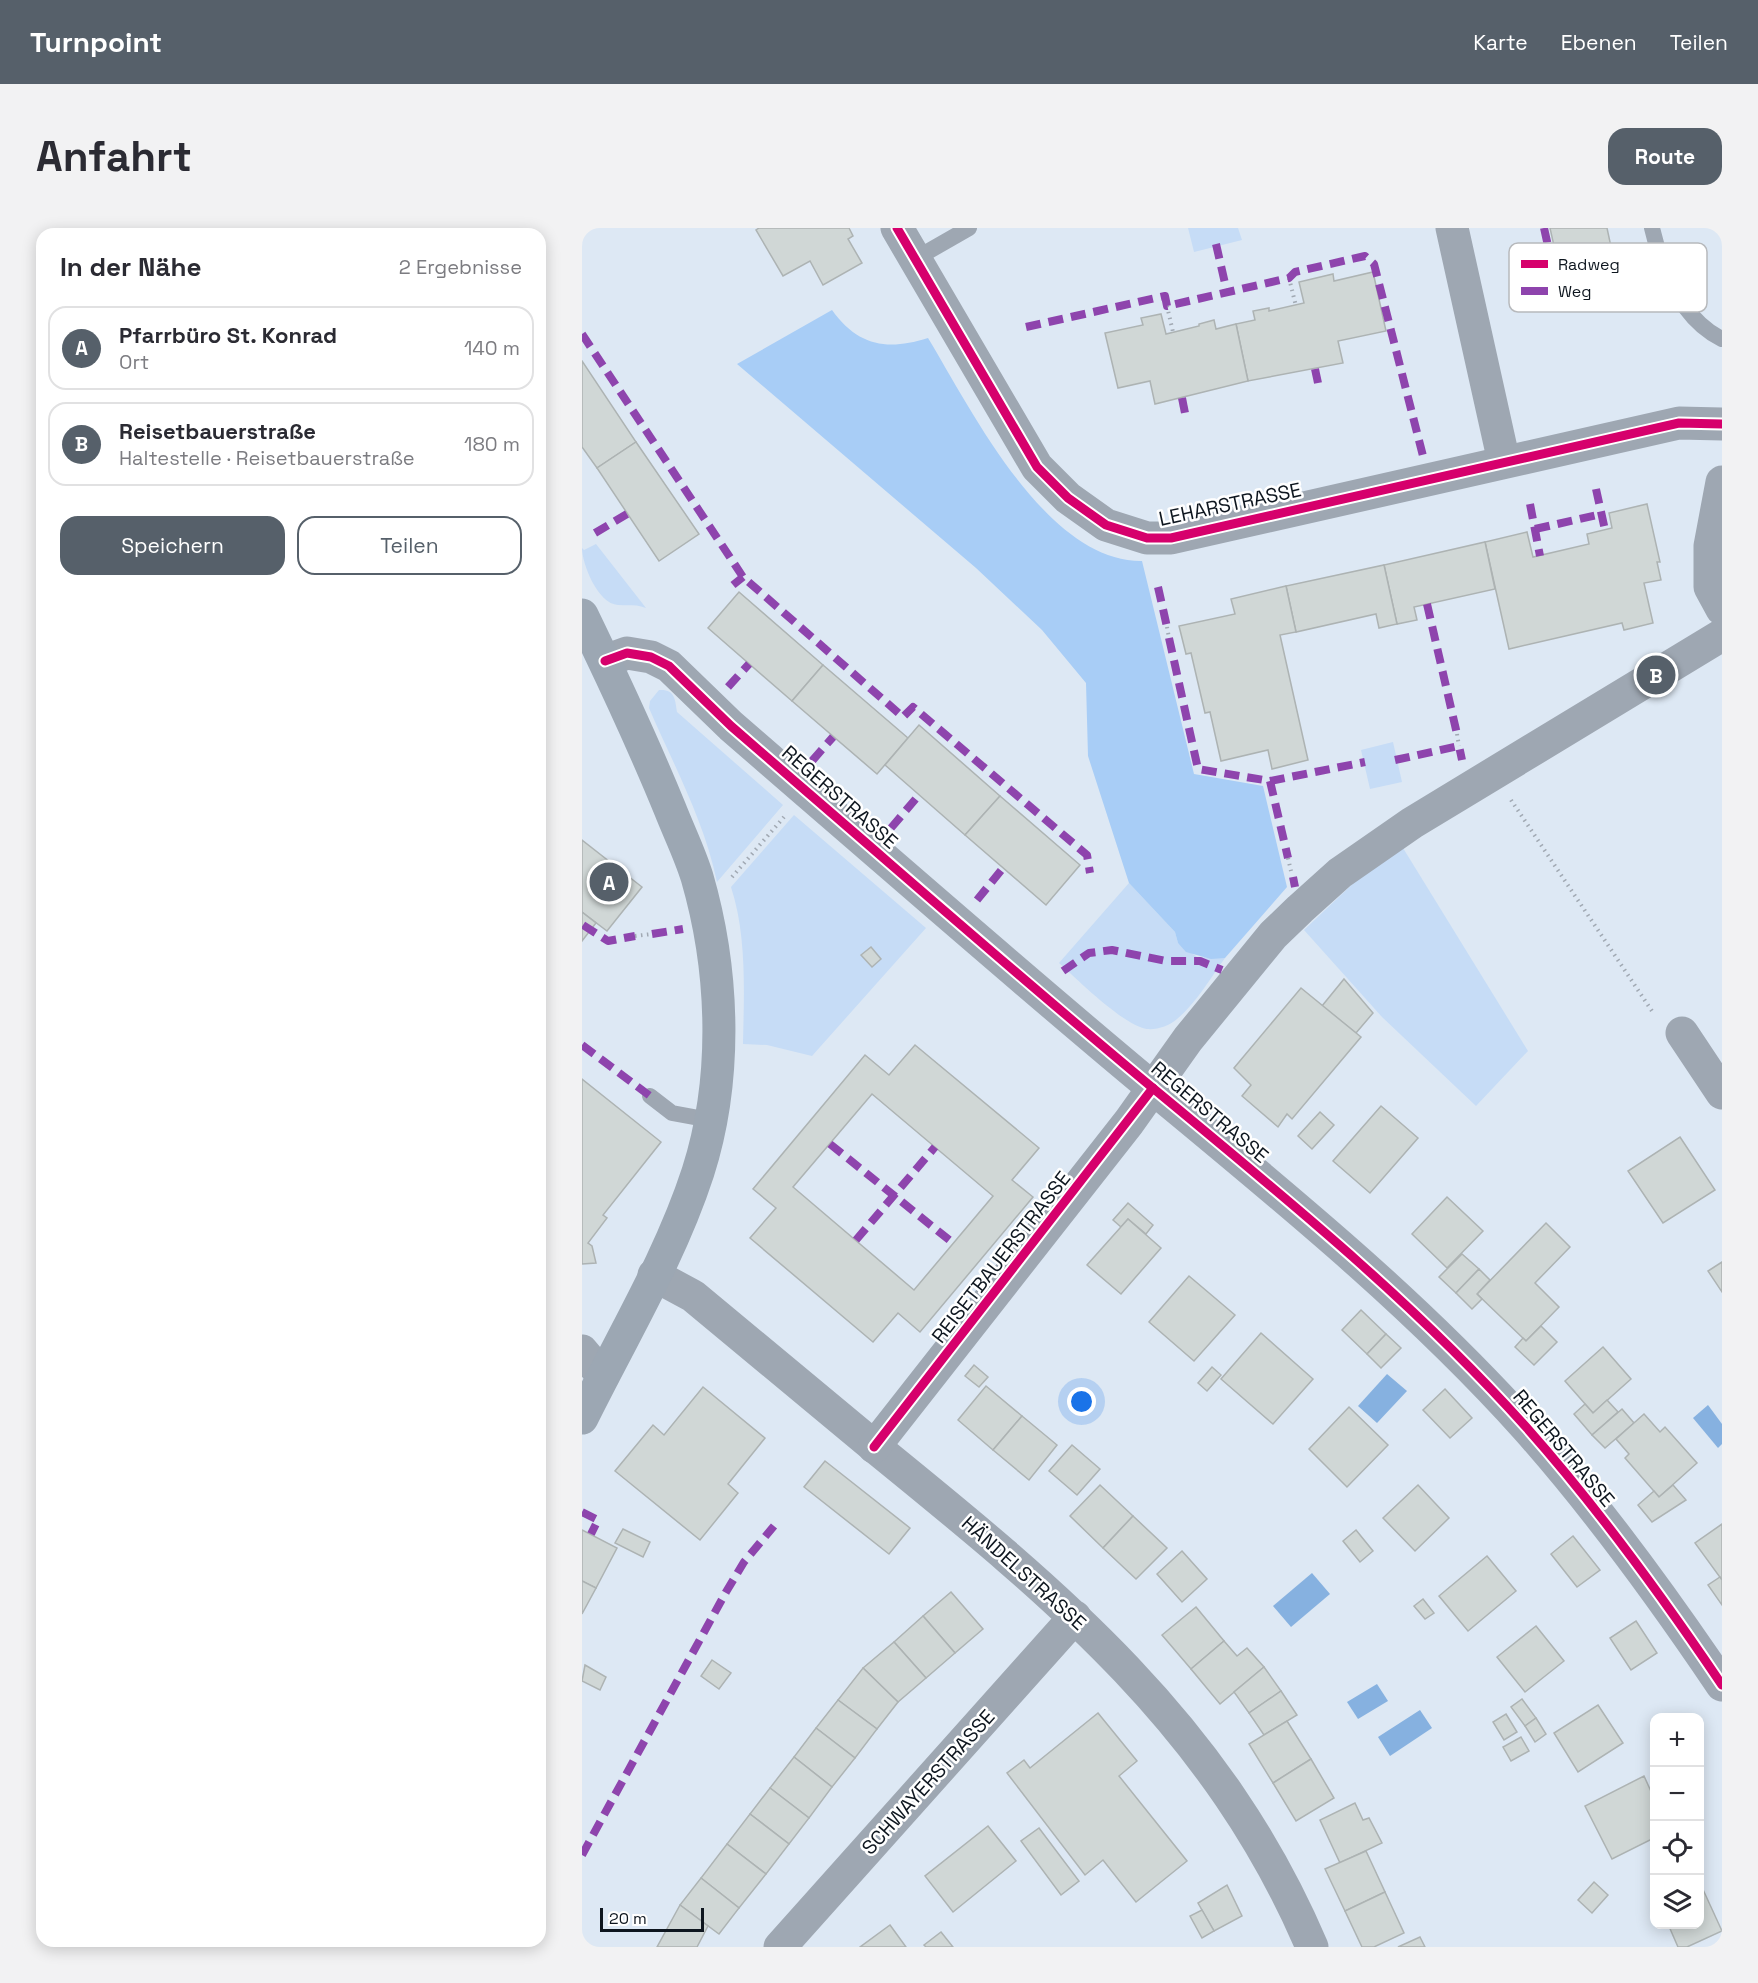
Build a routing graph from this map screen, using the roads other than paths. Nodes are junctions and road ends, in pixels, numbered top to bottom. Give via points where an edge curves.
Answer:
1 (897, 228) edge
2 (969, 228) edge
3 (1452, 228) edge
4 (1652, 228) edge
5 (1656, 243) edge
6 (915, 259) junction
7 (1691, 312) edge
8 (1722, 339) edge
9 (1722, 424) edge
10 (1504, 462) junction
11 (1722, 482) edge
12 (1722, 609) edge
13 (582, 615) edge
14 (1722, 635) edge
15 (605, 661) junction
16 (1670, 1027) road end
17 (1154, 1088) junction
18 (1722, 1093) edge
19 (650, 1096) dead end
20 (710, 1120) junction
21 (654, 1275) junction
22 (582, 1350) edge
23 (603, 1376) junction
24 (582, 1418) edge
25 (874, 1447) junction
26 (1075, 1617) junction
27 (1722, 1685) edge
28 (780, 1947) edge
29 (1312, 1947) edge

1 - 6 street, LEHARSTRASSE
2 - 6 lane
3 - 10 street
4 - 5 lane
6 - 10 street, LEHARSTRASSE via 1037,467 1089,514 1130,534 1171,538
7 - 8 lane via 1702,326
9 - 10 street, LEHARSTRASSE via 1679,423
11 - 12 street via 1710,546 1710,587
13 - 15 street
14 - 17 street, REISETBAUERSTRASSE via 1469,786 1340,873 1273,935 1188,1039
15 - 17 street, REGERSTRASSE via 627,653 651,657 669,666 731,726
15 - 20 street via 696,876 705,915 716,979 719,1031
16 - 18 street
17 - 25 street, REISETBAUERSTRASSE
17 - 27 street, REGERSTRASSE via 1302,1213 1463,1360 1528,1430 1604,1522
19 - 20 lane via 672,1113
20 - 21 street via 685,1207
21 - 23 street
21 - 25 street, HÄNDELSTRASSE via 693,1296
22 - 23 street
23 - 24 street
25 - 26 street, HÄNDELSTRASSE via 1002,1550
26 - 28 street, SCHWAYERSTRASSE
26 - 29 street, HÄNDELSTRASSE via 1162,1706 1207,1763 1258,1838

